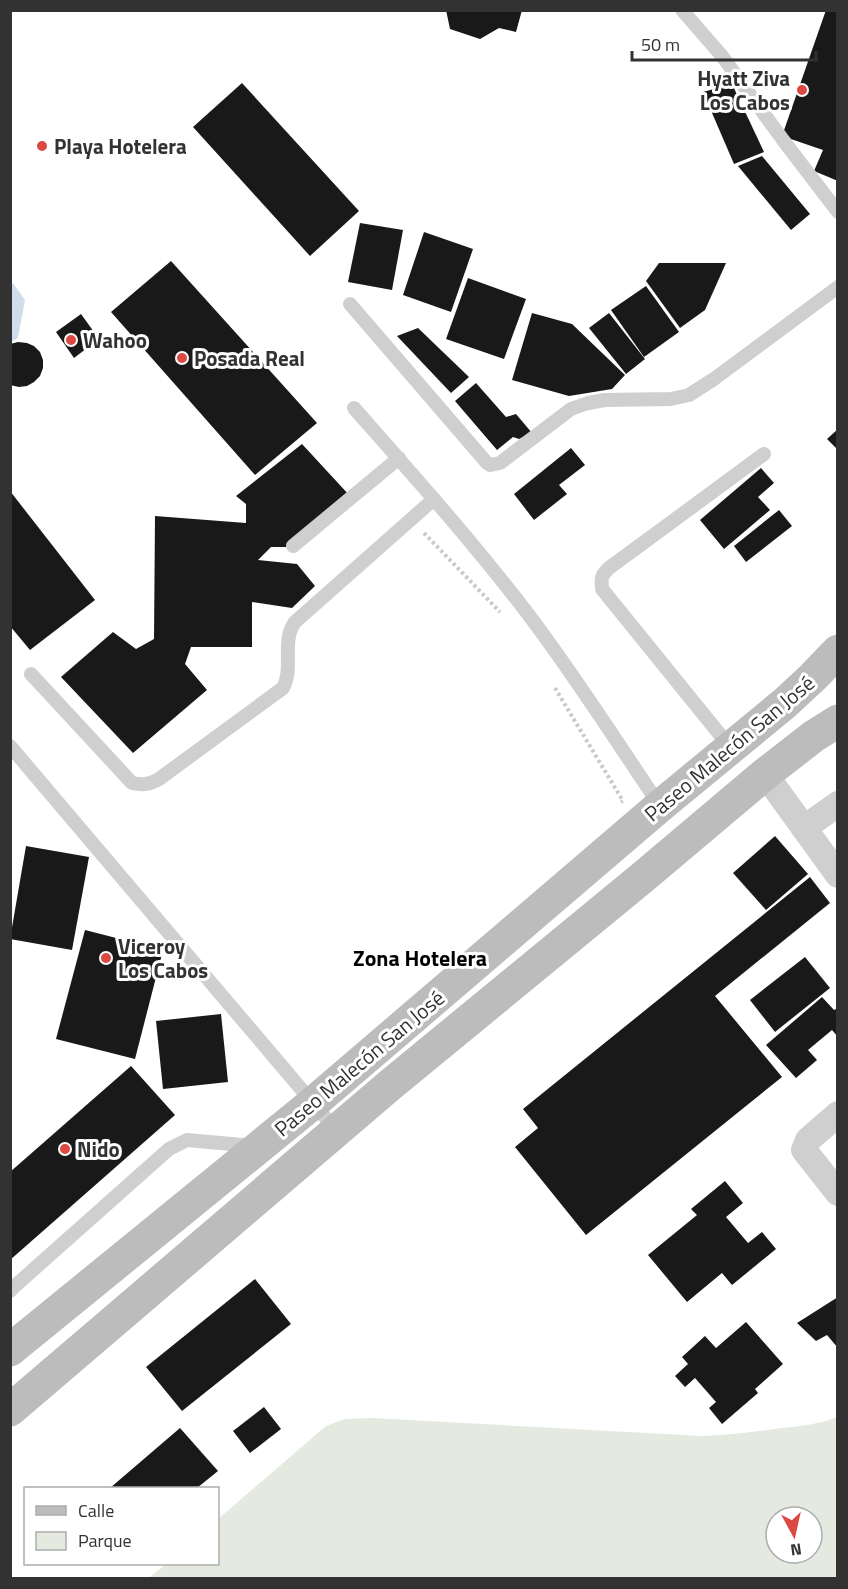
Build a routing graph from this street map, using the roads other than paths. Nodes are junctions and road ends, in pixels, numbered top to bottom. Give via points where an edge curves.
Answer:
1 (682, 10) edge
2 (837, 212) edge
3 (837, 287) edge
4 (350, 304) dead end
5 (354, 408) dead end
6 (764, 454) dead end
7 (399, 458) junction
8 (434, 499) junction
9 (293, 546) dead end
10 (837, 651) edge
11 (31, 674) dead end
12 (826, 728) edge
13 (10, 746) edge
14 (730, 747) junction
15 (765, 774) junction
16 (837, 804) edge
17 (660, 806) junction
18 (804, 828) junction
19 (837, 875) edge
20 (366, 1058) junction
21 (390, 1085) junction
22 (313, 1103) junction
23 (837, 1114) edge
24 (336, 1130) junction
25 (258, 1147) junction
26 (837, 1193) edge
27 (10, 1291) edge
28 (10, 1350) edge
29 (10, 1410) edge

1 - 2 lane via 723,56
3 - 4 lane via 689,395 588,403 571,410 500,463 490,465
5 - 7 lane
6 - 14 lane via 609,568 601,582 602,589
7 - 8 lane
7 - 9 lane
8 - 11 lane via 295,622 290,629 287,681 283,688 151,784 132,783
8 - 17 lane via 528,614
10 - 14 main road, Paseo Malecón San José via 785,703
12 - 15 main road, Paseo Malecón San José
13 - 22 lane
14 - 17 main road, Paseo Malecón San José
15 - 18 street
15 - 21 main road, Paseo Malecón San José
16 - 18 street
17 - 20 main road, Paseo Malecón San José
18 - 19 street
20 - 21 main road
20 - 22 main road, Paseo Malecón San José
21 - 24 main road, Paseo Malecón San José
22 - 24 lane
22 - 25 main road, Paseo Malecón San José
23 - 26 street via 807,1140 804,1150
24 - 29 main road, Paseo Malecón San José
25 - 27 lane via 187,1140 169,1149
25 - 28 main road, Paseo Malecón San José

